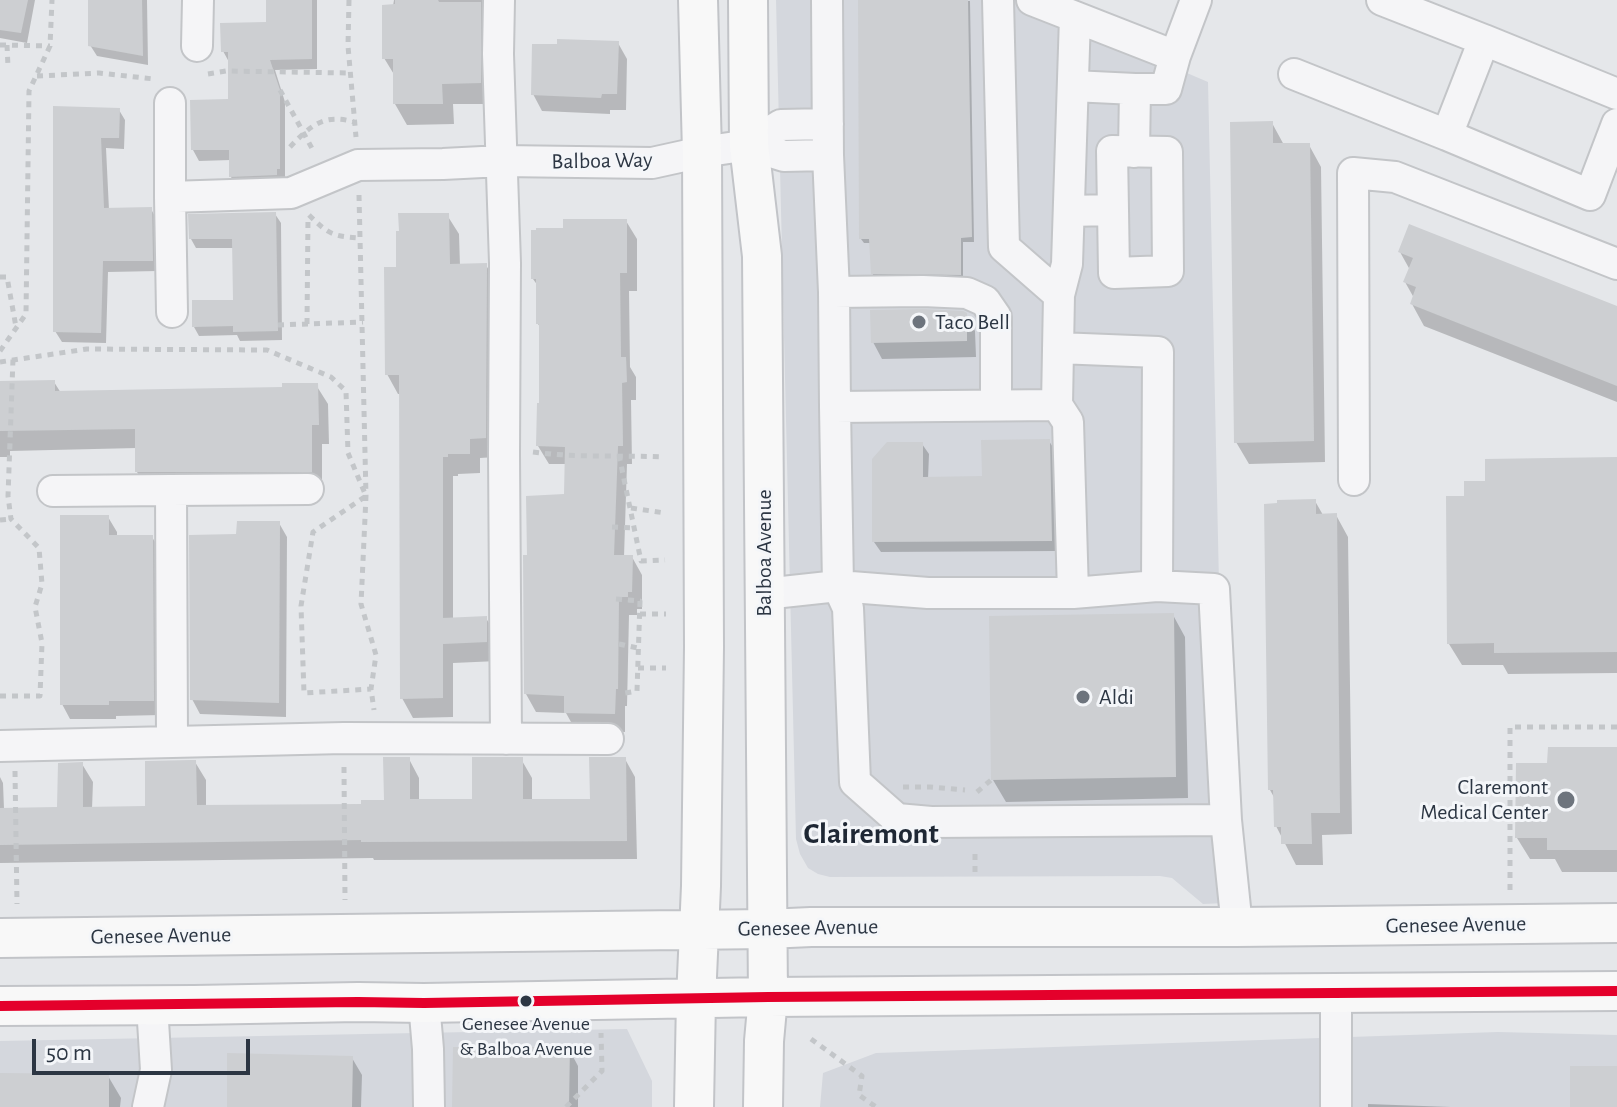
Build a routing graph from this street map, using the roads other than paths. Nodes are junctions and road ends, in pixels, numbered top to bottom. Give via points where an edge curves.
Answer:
1 (198, 0) edge
2 (499, 0) edge
3 (698, 0) edge
4 (748, 0) edge
5 (827, 0) edge
6 (998, 0) edge
7 (1032, 0) edge
8 (1196, 0) edge
9 (1382, 0) edge
10 (1075, 17) junction
11 (1484, 40) junction
12 (197, 46) dead end
13 (1175, 56) junction
14 (1294, 74) dead end
15 (1073, 86) junction
16 (1135, 89) junction
17 (1617, 94) edge
18 (170, 103) dead end
19 (828, 124) junction
20 (1447, 135) junction
21 (1615, 137) edge
22 (749, 145) junction
23 (702, 152) junction
24 (1134, 152) junction
25 (828, 155) junction
26 (502, 161) junction
27 (170, 197) junction
28 (1113, 210) junction
29 (1069, 211) junction
30 (1617, 264) edge
31 (834, 292) junction
32 (1059, 295) junction
33 (172, 312) dead end
34 (1058, 348) junction
35 (996, 405) junction
36 (1057, 405) junction
37 (835, 407) junction
38 (1354, 480) dead end
39 (308, 489) dead end
40 (171, 490) junction
41 (53, 491) dead end
42 (838, 586) junction
43 (1157, 586) junction
44 (1073, 593) junction
45 (764, 594) junction
46 (506, 739) junction
47 (608, 739) dead end
48 (172, 741) junction
49 (8, 746) edge
50 (1226, 820) junction
51 (1617, 923) edge
52 (1237, 927) junction
53 (700, 929) junction
54 (767, 929) junction
55 (0, 938) edge
56 (1617, 991) edge
57 (1336, 993) junction
58 (768, 997) junction
59 (696, 999) junction
60 (424, 1003) junction
61 (152, 1005) junction
62 (0, 1006) edge
63 (148, 1107) edge
64 (429, 1107) edge
65 (694, 1107) edge
66 (763, 1107) edge
67 (1336, 1107) edge

1 - 12 street
2 - 26 street
3 - 23 main road
4 - 22 main road, Balboa Avenue
5 - 19 street
6 - 32 street via 1004,247
7 - 10 street
8 - 13 street
9 - 11 street
10 - 13 street
10 - 15 street
11 - 17 street
11 - 20 street
13 - 16 street via 1166,89
14 - 20 street
15 - 16 street
15 - 29 street
16 - 24 street
18 - 27 street
19 - 22 street via 781,125
19 - 25 street
20 - 21 street via 1590,195
22 - 23 street, Balboa Way
22 - 25 street via 784,156
22 - 45 main road, Balboa Avenue via 762,256
23 - 26 street, Balboa Way via 652,163
23 - 53 main road
24 - 28 street via 1112,151
24 - 28 street via 1167,152 1168,271 1114,273
25 - 31 street
26 - 27 street, Balboa Way via 358,165 313,193
26 - 46 street
27 - 33 street
28 - 29 street
29 - 32 street via 1067,264
30 - 38 street via 1395,177 1353,173
31 - 35 street via 967,293 985,301 996,317
31 - 37 street
32 - 34 street
34 - 36 street
34 - 43 street via 1158,352
35 - 36 street
35 - 37 street
36 - 44 street via 1068,422
37 - 42 street
39 - 40 street
40 - 41 street
40 - 48 street
42 - 44 street via 928,593
42 - 45 street
42 - 50 street via 848,608 855,782 897,819
43 - 44 street
43 - 50 street via 1214,589
45 - 54 main road, Balboa Avenue
46 - 47 street
46 - 48 street
48 - 49 street
50 - 52 street
51 - 52 main road, Genesee Avenue
52 - 54 main road, Genesee Avenue
53 - 54 main road, Genesee Avenue
53 - 55 main road, Genesee Avenue
53 - 59 main road
54 - 58 main road, Balboa Avenue
56 - 57 main road
57 - 58 main road
57 - 67 street
58 - 59 main road
58 - 66 main road, Balboa Avenue
59 - 60 main road
59 - 65 main road
60 - 61 main road
60 - 64 street
61 - 62 main road
61 - 63 street via 156,1070

